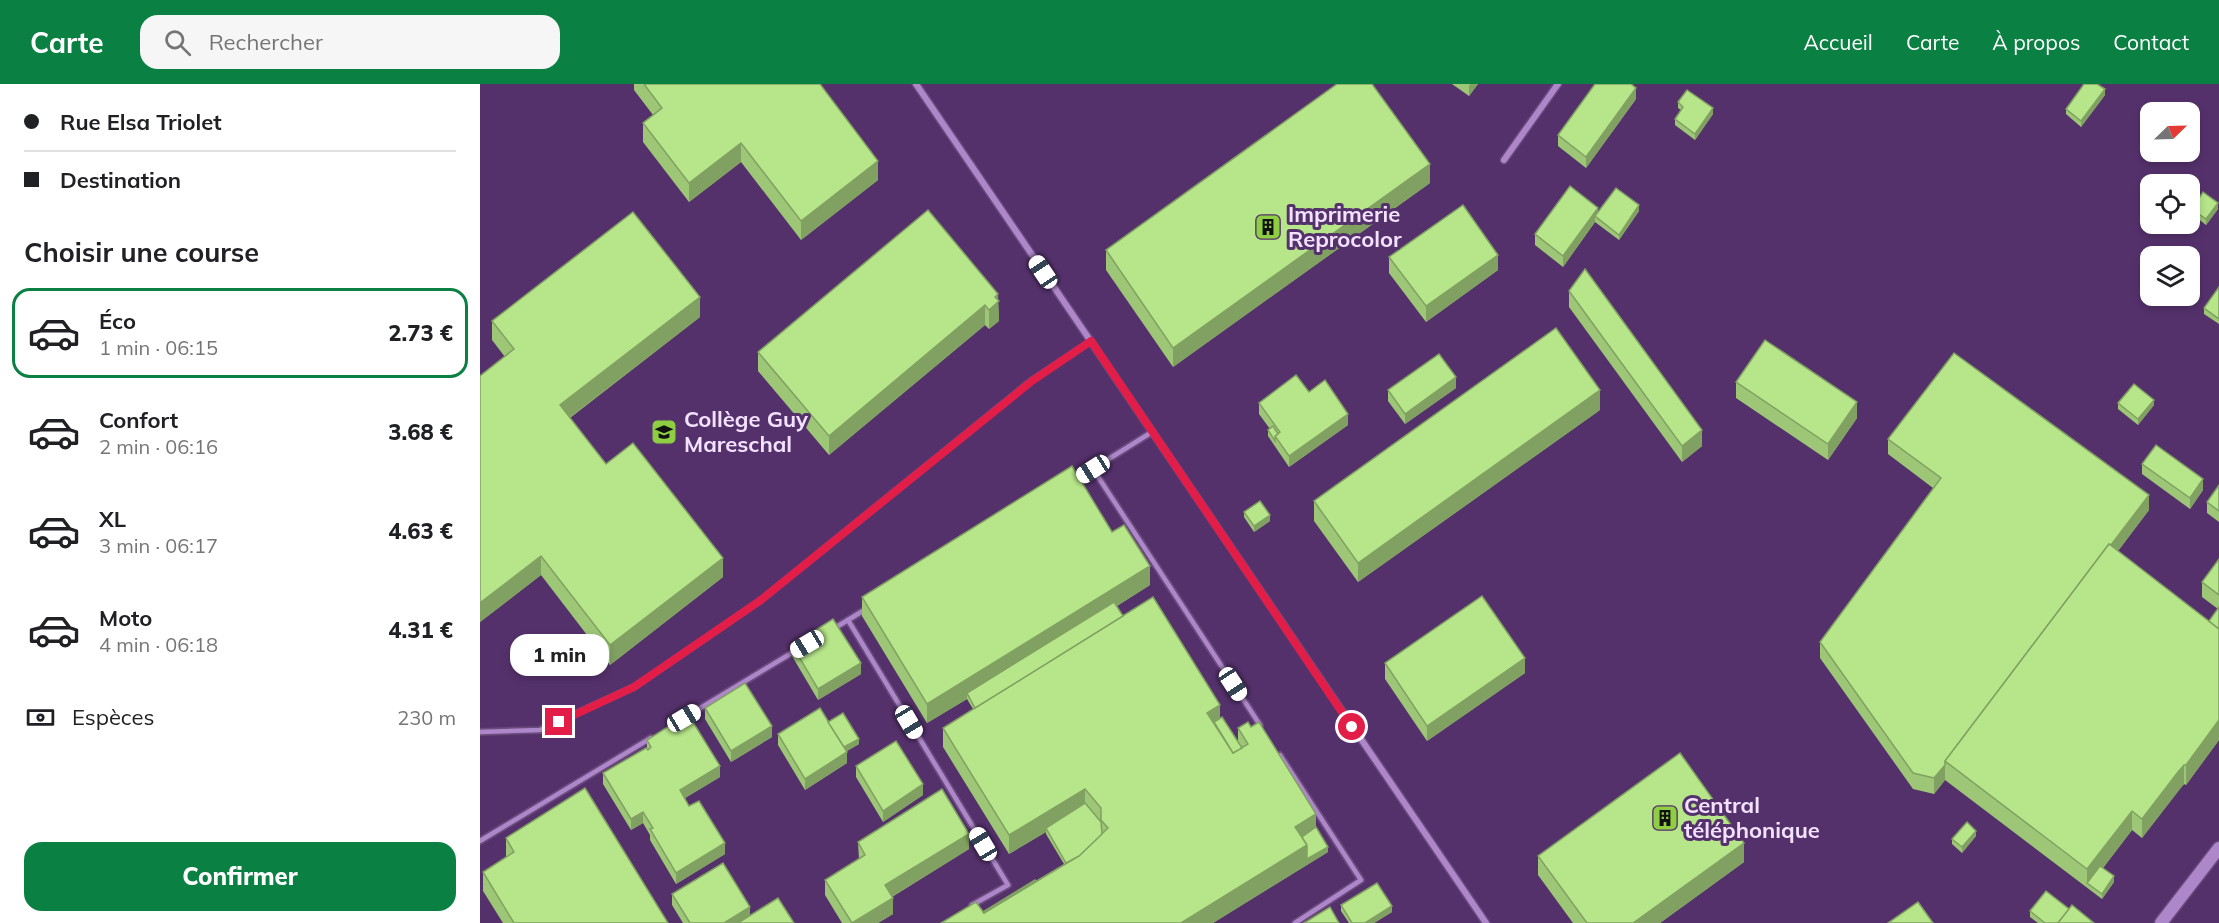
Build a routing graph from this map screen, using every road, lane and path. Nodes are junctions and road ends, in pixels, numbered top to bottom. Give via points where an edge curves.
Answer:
1 (916, 84) edge
2 (1558, 84) edge
3 (1504, 160) dead end
4 (1091, 341) junction
5 (1152, 432) junction
6 (1093, 469) junction
7 (1072, 482) edge
8 (868, 607) edge
9 (848, 620) junction
10 (827, 632) edge
11 (797, 651) edge
12 (674, 724) edge
13 (1263, 730) edge
14 (480, 732) edge
15 (654, 737) edge
16 (1276, 750) edge
17 (480, 841) edge
18 (2219, 848) edge
19 (970, 906) edge
20 (1295, 923) edge
21 (1486, 923) edge
22 (2161, 923) edge

1 - 4 street
2 - 3 street
4 - 5 street
4 - 14 lane via 1032,381 761,600 634,687 540,730
5 - 6 lane
5 - 21 street
6 - 7 lane
6 - 13 lane
8 - 9 lane
9 - 10 lane
9 - 19 lane via 1008,885
11 - 12 lane
15 - 17 lane
16 - 20 lane via 1361,880
18 - 22 main road

